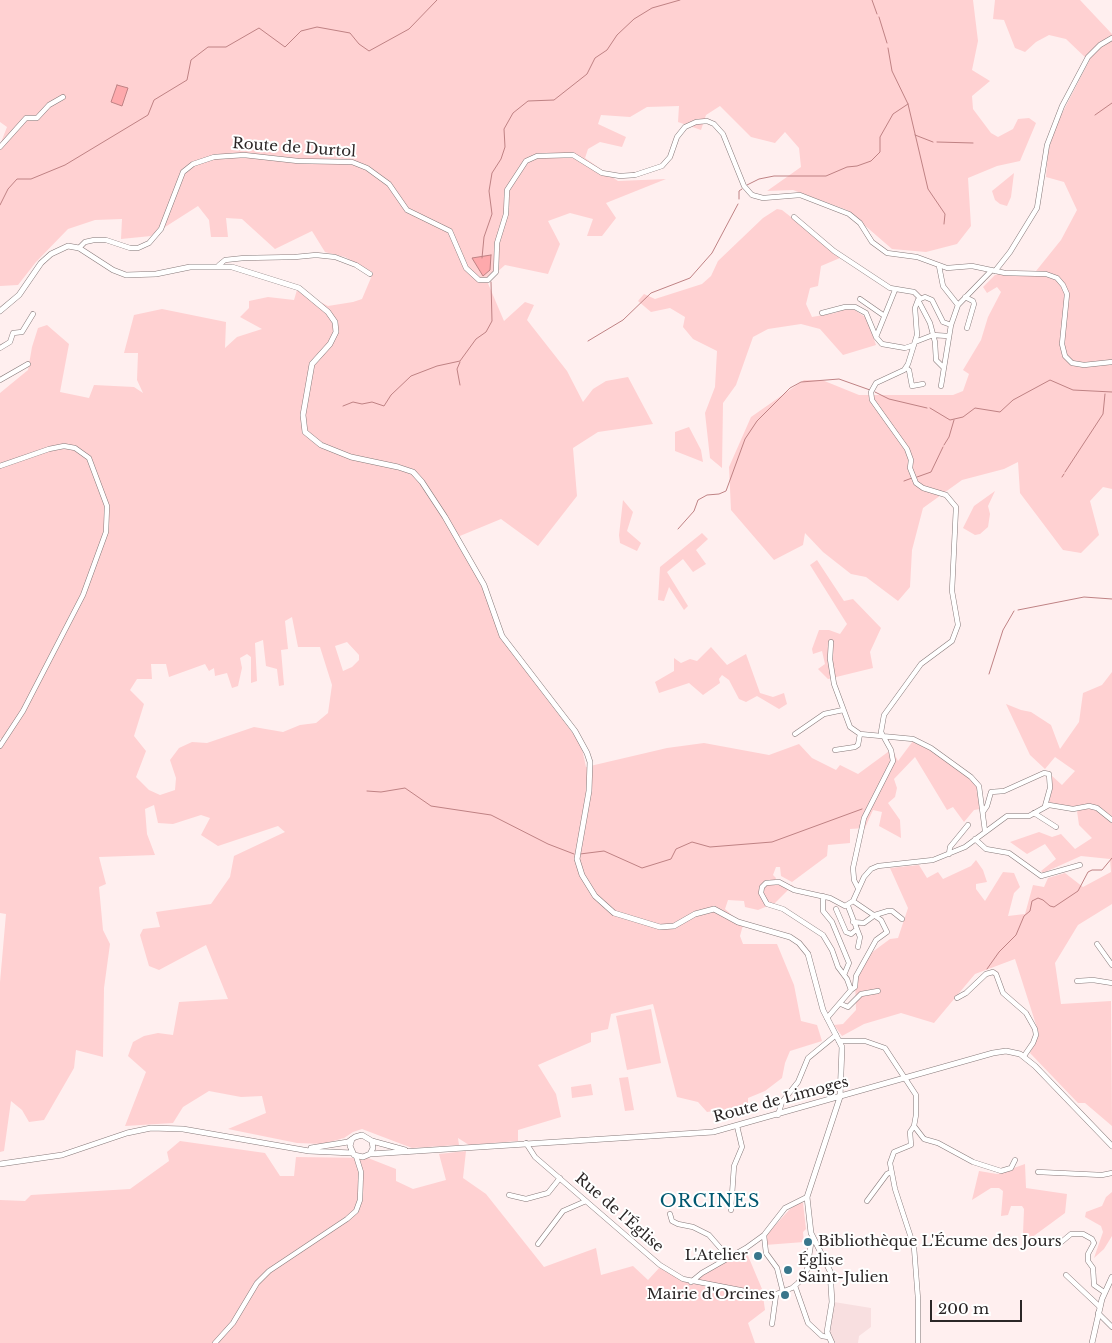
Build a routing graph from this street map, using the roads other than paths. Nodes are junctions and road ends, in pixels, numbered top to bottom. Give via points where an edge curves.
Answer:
1 (1112, 38) edge
2 (63, 97) dead end
3 (0, 148) edge
4 (794, 217) dead end
5 (79, 248) junction
6 (219, 265) junction
7 (939, 266) junction
8 (994, 270) junction
9 (370, 274) dead end
10 (895, 290) junction
11 (964, 297) junction
12 (860, 299) dead end
13 (919, 299) junction
14 (958, 305) junction
15 (0, 311) edge
16 (822, 313) dead end
17 (33, 314) dead end
18 (883, 316) junction
19 (951, 325) junction
20 (967, 328) dead end
21 (933, 335) junction
22 (948, 336) junction
23 (876, 337) junction
24 (915, 343) junction
25 (0, 348) edge
26 (905, 348) junction
27 (910, 360) junction
28 (1112, 362) edge
29 (28, 364) dead end
30 (906, 368) junction
31 (944, 368) junction
32 (0, 380) edge
33 (922, 384) dead end
34 (941, 386) dead end
35 (0, 466) edge
36 (831, 642) dead end
37 (843, 710) junction
38 (795, 734) dead end
39 (860, 734) junction
40 (882, 736) junction
41 (0, 746) edge
42 (835, 750) dead end
43 (1045, 806) junction
44 (983, 812) junction
45 (1034, 813) junction
46 (1112, 820) edge
47 (968, 825) dead end
48 (1056, 827) dead end
49 (985, 831) junction
50 (975, 839) junction
51 (949, 854) junction
52 (1080, 866) dead end
53 (858, 888) junction
54 (823, 896) junction
55 (853, 901) junction
56 (840, 905) junction
57 (848, 906) junction
58 (836, 909) junction
59 (828, 915) junction
60 (875, 915) junction
61 (902, 920) dead end
62 (853, 922) junction
63 (856, 930) junction
64 (1097, 944) dead end
65 (858, 947) dead end
66 (1112, 964) edge
67 (844, 975) junction
68 (1077, 981) dead end
69 (1112, 983) edge
70 (851, 990) junction
71 (878, 991) dead end
72 (957, 998) dead end
73 (841, 1004) junction
74 (827, 1018) junction
75 (836, 1035) junction
76 (840, 1040) junction
77 (1024, 1056) junction
78 (905, 1079) junction
79 (840, 1097) junction
80 (778, 1114) junction
81 (737, 1126) junction
82 (914, 1126) junction
83 (352, 1139) junction
84 (372, 1141) junction
85 (526, 1144) junction
86 (1112, 1146) edge
87 (298, 1150) junction
88 (413, 1152) junction
89 (354, 1154) junction
90 (367, 1155) junction
91 (1015, 1160) dead end
92 (0, 1164) edge
93 (361, 1172) junction
94 (891, 1172) junction
95 (1038, 1172) dead end
96 (1112, 1173) edge
97 (560, 1178) junction
98 (509, 1195) dead end
99 (807, 1197) junction
100 (586, 1201) junction
101 (867, 1201) dead end
102 (731, 1210) dead end
103 (670, 1214) dead end
104 (764, 1235) junction
105 (814, 1240) junction
106 (538, 1244) dead end
107 (1059, 1244) dead end
108 (729, 1258) junction
109 (1066, 1275) dead end
110 (1112, 1277) edge
111 (691, 1282) junction
112 (795, 1286) junction
113 (783, 1292) junction
114 (1104, 1292) junction
115 (776, 1295) junction
116 (1100, 1307) junction
117 (1098, 1313) junction
118 (772, 1324) dead end
119 (1112, 1327) edge
120 (828, 1337) junction
121 (215, 1343) edge
122 (832, 1343) edge
123 (918, 1343) edge
124 (1092, 1343) edge

1 - 8 street via 1088,57 1062,106 1047,146 1037,208 1010,252
2 - 3 street via 49,105 37,118 26,118
4 - 10 street via 834,251
5 - 6 main road via 126,275 150,275
5 - 7 street, Route de Durtol via 94,240 106,240 130,248 149,243 161,229 179,177 187,168 208,158 244,155 298,161 345,161 367,168 389,184 407,210 450,231 466,268 479,280 488,280 496,272 497,243 506,214 507,190 526,161 538,156 573,155 602,173 635,175 662,166 685,127 703,120 720,128 744,186 752,195 763,198 794,194 814,200 855,218 882,251 917,257
5 - 15 main road, Route de Durtol via 68,246 51,254 19,295
6 - 9 street via 225,260 244,258 316,255 335,257
6 - 74 main road via 299,288 328,312 334,322 336,332 330,344 312,364 303,414 305,432 320,445 336,452 407,469 418,476 475,566 502,636 575,731 590,762 585,822 577,853 582,875 595,896 614,913 660,927 674,926 714,908 738,922 790,937 808,954
7 - 8 street, Route de Durtol
7 - 14 street via 944,286
8 - 11 street
8 - 28 street, Route de Durtol via 1046,274 1057,278 1067,294 1062,344 1065,356 1084,365
10 - 13 street via 914,292
10 - 18 street
11 - 14 street
11 - 20 street via 974,304
12 - 18 street
13 - 19 street via 929,297 943,322
13 - 21 street
13 - 24 street via 915,308
14 - 19 street
16 - 23 street via 850,306 859,309 867,316
17 - 25 street via 22,332 13,334 10,342
18 - 23 street
19 - 22 street
21 - 22 street
21 - 24 street
21 - 31 street via 936,360
22 - 31 street
23 - 26 street via 882,344
24 - 26 street
24 - 27 street
26 - 27 street
27 - 30 street
29 - 32 street
30 - 33 street via 912,386
30 - 40 street via 876,384 871,396 907,448 916,483 950,498 957,515 952,597 958,619 957,631 948,644 920,664 884,715 880,726
31 - 34 street
35 - 41 street via 49,449 75,448 89,458 107,506 106,532 83,595 23,711
36 - 37 street via 830,659
37 - 38 street via 824,714
37 - 39 street via 850,727
39 - 40 street
39 - 42 street via 855,747
40 - 44 street via 922,743 971,777 979,786
40 - 53 street via 891,750 893,761 864,818 854,868
43 - 44 street via 1050,788 1047,773 1000,792 990,792
43 - 45 street
43 - 46 street via 1073,809 1089,806
44 - 49 street
45 - 48 street
45 - 49 street via 1007,816
47 - 51 street via 950,847
49 - 50 street
50 - 51 street
50 - 52 street via 986,849 1009,853 1041,876
51 - 53 street via 921,863 874,868
53 - 55 street
54 - 56 street
54 - 59 street via 823,911
54 - 67 street via 772,881 762,887 761,893 768,904 784,909 823,935
55 - 57 street
55 - 60 street
56 - 57 street
56 - 58 street
57 - 62 street
58 - 59 street
58 - 63 street via 846,932 851,934
59 - 67 street via 849,963
60 - 61 street via 892,911
60 - 62 street via 864,924
60 - 70 street via 888,932 876,940
62 - 63 street
63 - 65 street via 860,937
64 - 66 street
67 - 70 street
68 - 69 street
70 - 73 street
71 - 73 street via 860,994 848,1007
72 - 77 street via 986,974 996,974 1003,993 1026,1013 1035,1029 1033,1043
73 - 74 street
74 - 75 main road
75 - 76 main road
75 - 80 street via 808,1058 798,1082 782,1102
76 - 78 street via 865,1041 886,1048
76 - 79 main road
77 - 78 main road, Route de Limoges via 1013,1052 994,1053
77 - 86 main road
78 - 79 main road, Route de Limoges
78 - 82 street via 916,1095
79 - 80 main road, Route de Limoges
79 - 99 main road
80 - 81 main road, Route de Limoges
81 - 85 main road, Route de Limoges via 709,1132
81 - 102 street via 742,1147 734,1166
82 - 91 street via 924,1139 973,1162 1001,1171 1011,1168
82 - 94 street via 910,1132 911,1145 898,1149 892,1156
83 - 84 main road via 362,1135
83 - 87 main road via 330,1147
83 - 89 main road via 350,1146
84 - 88 main road, Route de Limoges
84 - 90 main road
85 - 88 main road, Route de Limoges
85 - 97 street, Rue de l'Église via 535,1157
87 - 89 main road
87 - 92 main road via 183,1129 151,1128 49,1158
88 - 90 main road, Route de Limoges
89 - 90 main road
89 - 93 street
90 - 93 street
93 - 121 street via 360,1200 356,1211 269,1271
94 - 101 street
94 - 123 street via 914,1247
95 - 96 street
97 - 98 street via 548,1194 526,1199
97 - 100 street, Rue de l'Église
99 - 104 street via 785,1208
99 - 105 main road
100 - 106 street via 562,1211
100 - 111 street, Rue de l'Église via 663,1267
103 - 108 street via 672,1221 708,1235
104 - 108 street
104 - 113 street via 766,1253 777,1268
105 - 112 street via 807,1270
105 - 120 main road via 828,1264 831,1278
107 - 114 street via 1072,1234 1083,1234 1092,1239 1094,1243 1088,1261 1093,1268 1094,1285
108 - 111 street via 702,1272
109 - 116 street
110 - 114 main road
111 - 115 street, Rue de l'Église via 763,1296
112 - 113 street, Rue de l'Église
112 - 120 street via 808,1323 822,1336
113 - 115 street, Rue de l'Église
114 - 116 main road
115 - 118 street
116 - 117 main road
117 - 119 street
117 - 124 main road
120 - 122 main road

